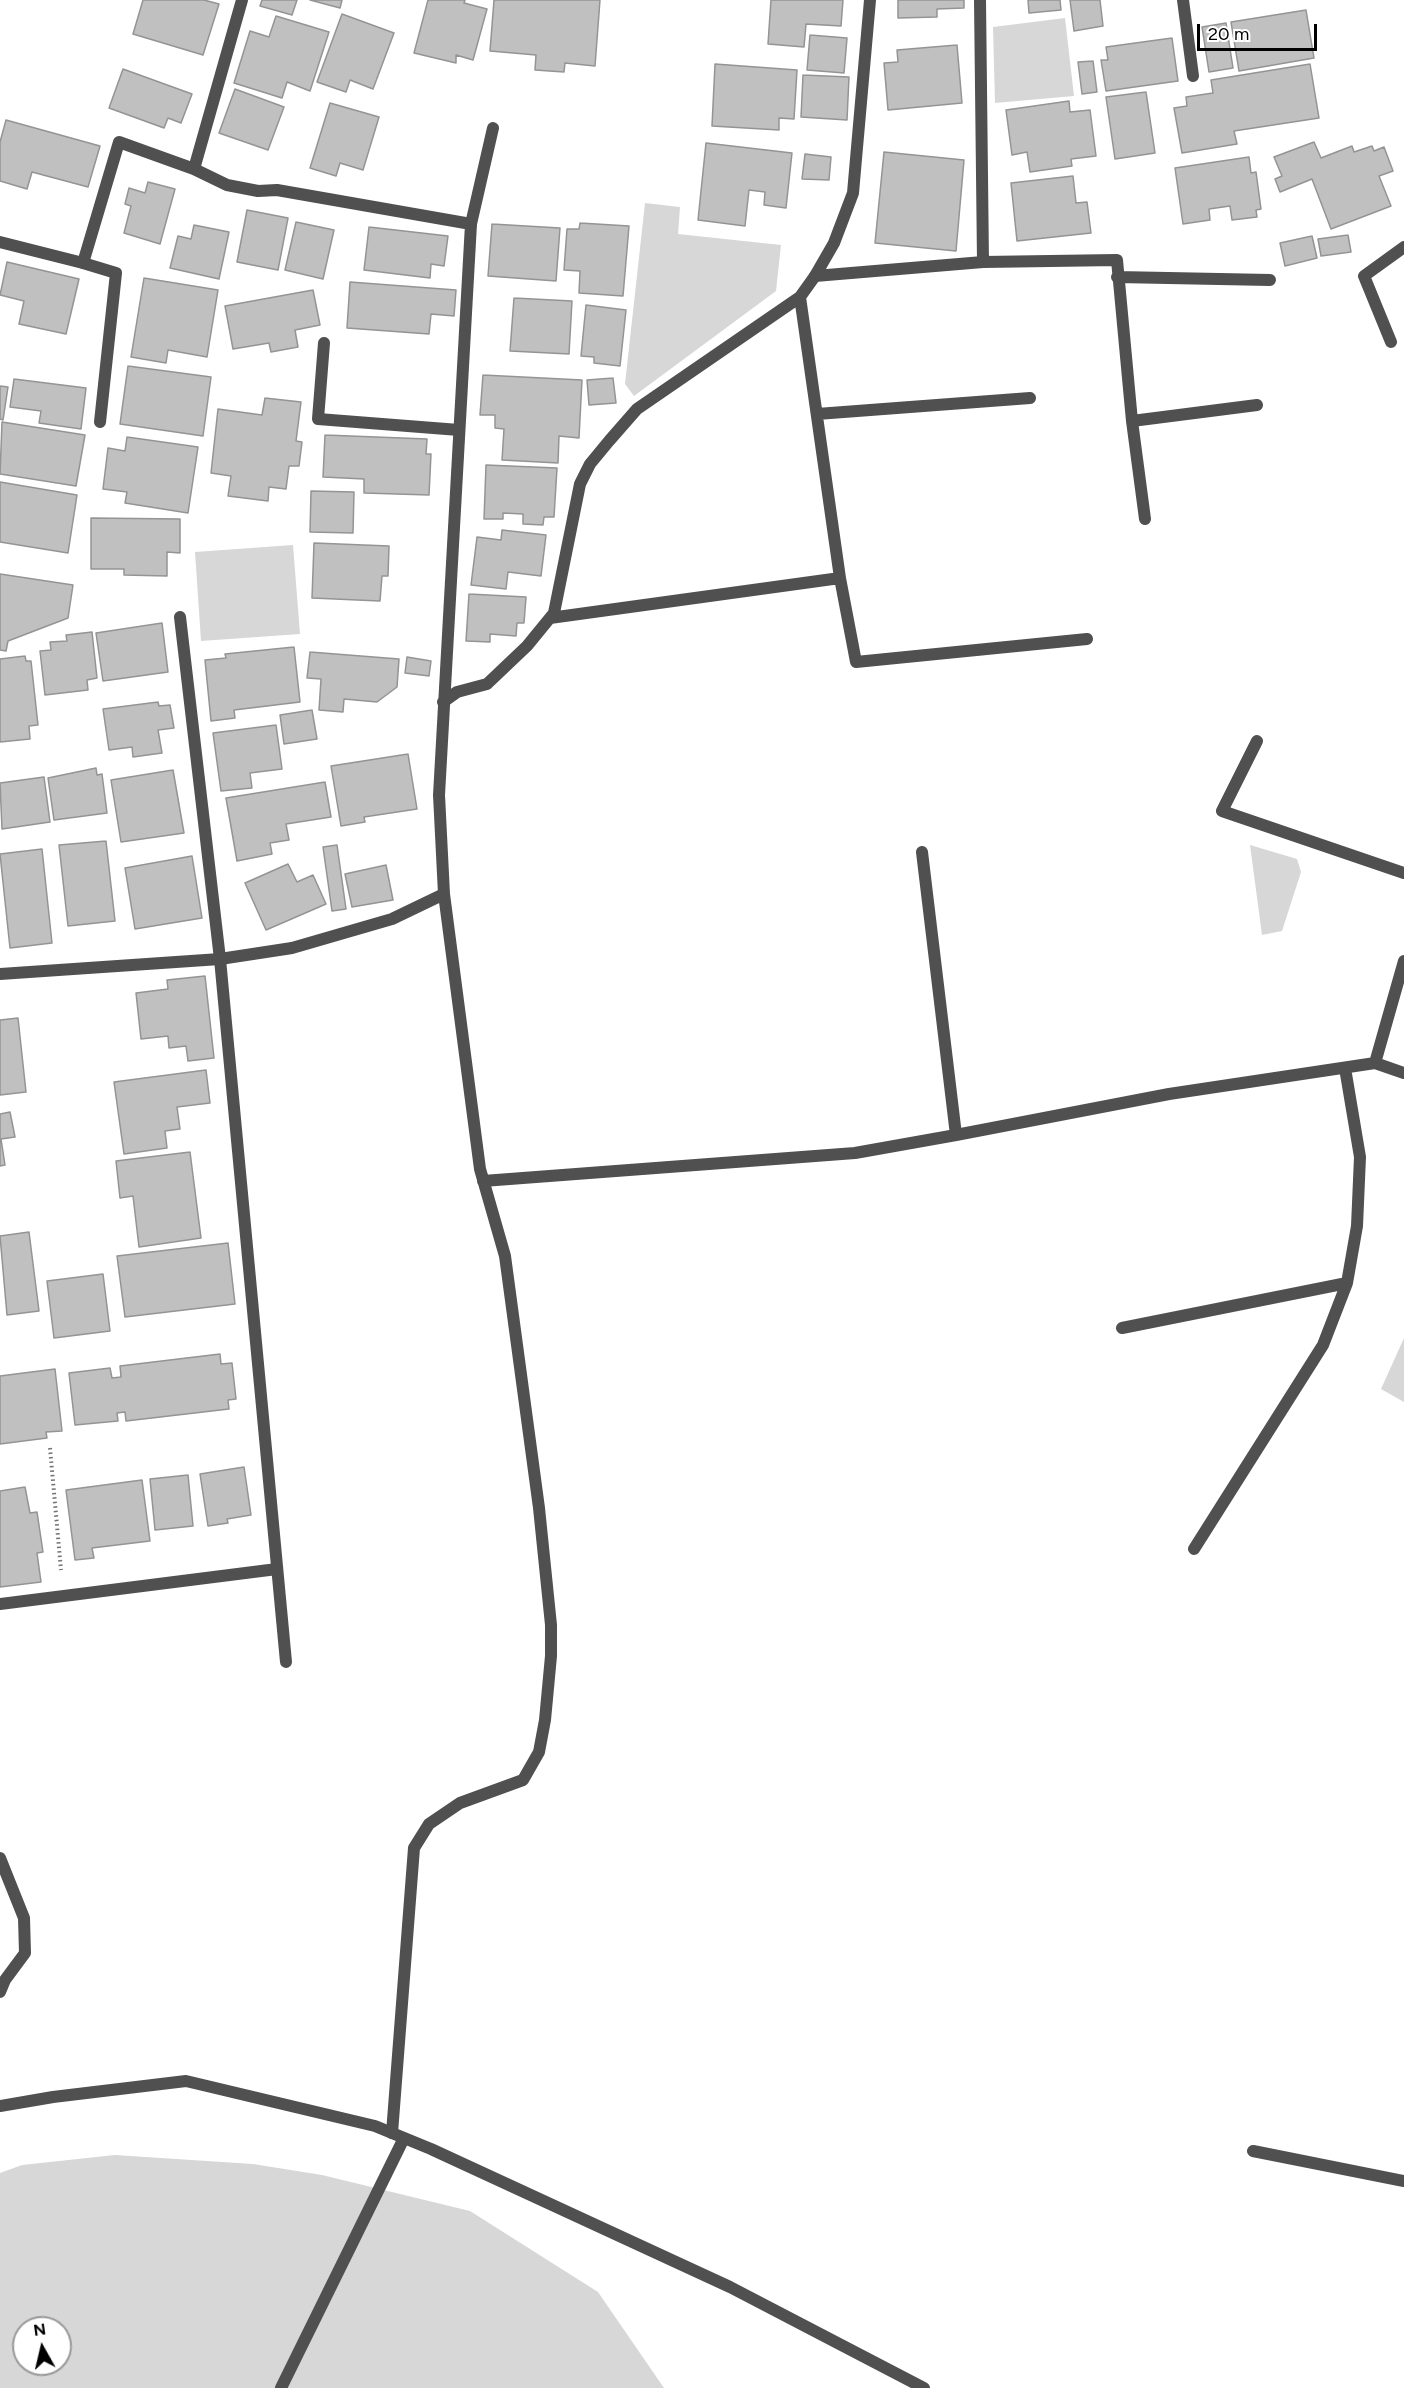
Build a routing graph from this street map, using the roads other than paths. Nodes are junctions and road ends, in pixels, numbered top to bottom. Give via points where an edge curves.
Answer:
1 (242, 0) edge
2 (870, 0) edge
3 (980, 0) edge
4 (1183, 0) edge
5 (1193, 76) dead end
6 (493, 128) dead end
7 (194, 169) junction
8 (471, 224) junction
9 (0, 242) edge
10 (1404, 247) edge
11 (983, 262) junction
12 (83, 263) junction
13 (815, 276) junction
14 (1117, 277) junction
15 (1270, 280) dead end
16 (800, 297) junction
17 (1391, 342) dead end
18 (324, 343) dead end
19 (1030, 398) dead end
20 (1257, 405) dead end
21 (817, 414) junction
22 (1132, 421) junction
23 (100, 422) dead end
24 (459, 430) junction
25 (1145, 519) dead end
26 (840, 578) junction
27 (180, 617) dead end
28 (550, 618) junction
29 (1087, 639) dead end
30 (443, 702) junction
31 (1257, 741) dead end
32 (922, 852) dead end
33 (1404, 873) edge
34 (444, 894) junction
35 (220, 959) junction
36 (1404, 961) edge
37 (0, 974) edge
38 (1375, 1063) junction
39 (1345, 1068) junction
40 (1404, 1073) edge
41 (956, 1135) junction
42 (483, 1181) junction
43 (1347, 1283) junction
44 (1122, 1328) dead end
45 (1194, 1549) dead end
46 (277, 1569) junction
47 (0, 1604) edge
48 (286, 1662) dead end
49 (0, 1858) edge
50 (0, 1992) edge
51 (0, 2106) edge
52 (398, 2135) junction
53 (1253, 2151) dead end
54 (1404, 2181) edge
55 (281, 2388) edge
56 (924, 2388) edge

1 - 7 street
2 - 13 street via 853,193 834,243
3 - 11 street
4 - 5 street
6 - 8 street
7 - 8 street via 227,184 258,191 277,190
7 - 12 street via 119,142
8 - 24 street
9 - 12 street
10 - 17 street via 1364,276
11 - 13 street
11 - 14 street via 1116,260
12 - 23 street via 116,273
13 - 16 street
14 - 15 street
14 - 22 street
16 - 21 street
16 - 28 street via 637,409 590,464 580,484
18 - 24 street via 318,419
19 - 21 street
20 - 22 street
21 - 26 street
22 - 25 street
24 - 30 street
26 - 28 street
26 - 29 street via 856,662
27 - 35 street
28 - 30 street via 487,684 457,692
30 - 34 street via 439,795
31 - 33 street via 1222,810
32 - 41 street
34 - 35 street via 392,918 292,948
34 - 42 street
35 - 37 street
35 - 46 street
36 - 38 street
38 - 39 street
38 - 40 street
39 - 41 street via 1169,1094
39 - 43 street via 1360,1157 1357,1226
41 - 42 street via 855,1153
42 - 52 street via 505,1256 539,1508 551,1625 548,1688 539,1752 523,1780 459,1803 429,1824 414,1848
43 - 44 street
43 - 45 street via 1323,1345
46 - 47 street
46 - 48 street
49 - 50 street via 24,1918 25,1953
51 - 52 street via 186,2080
52 - 55 street
52 - 56 street via 730,2287
53 - 54 street

